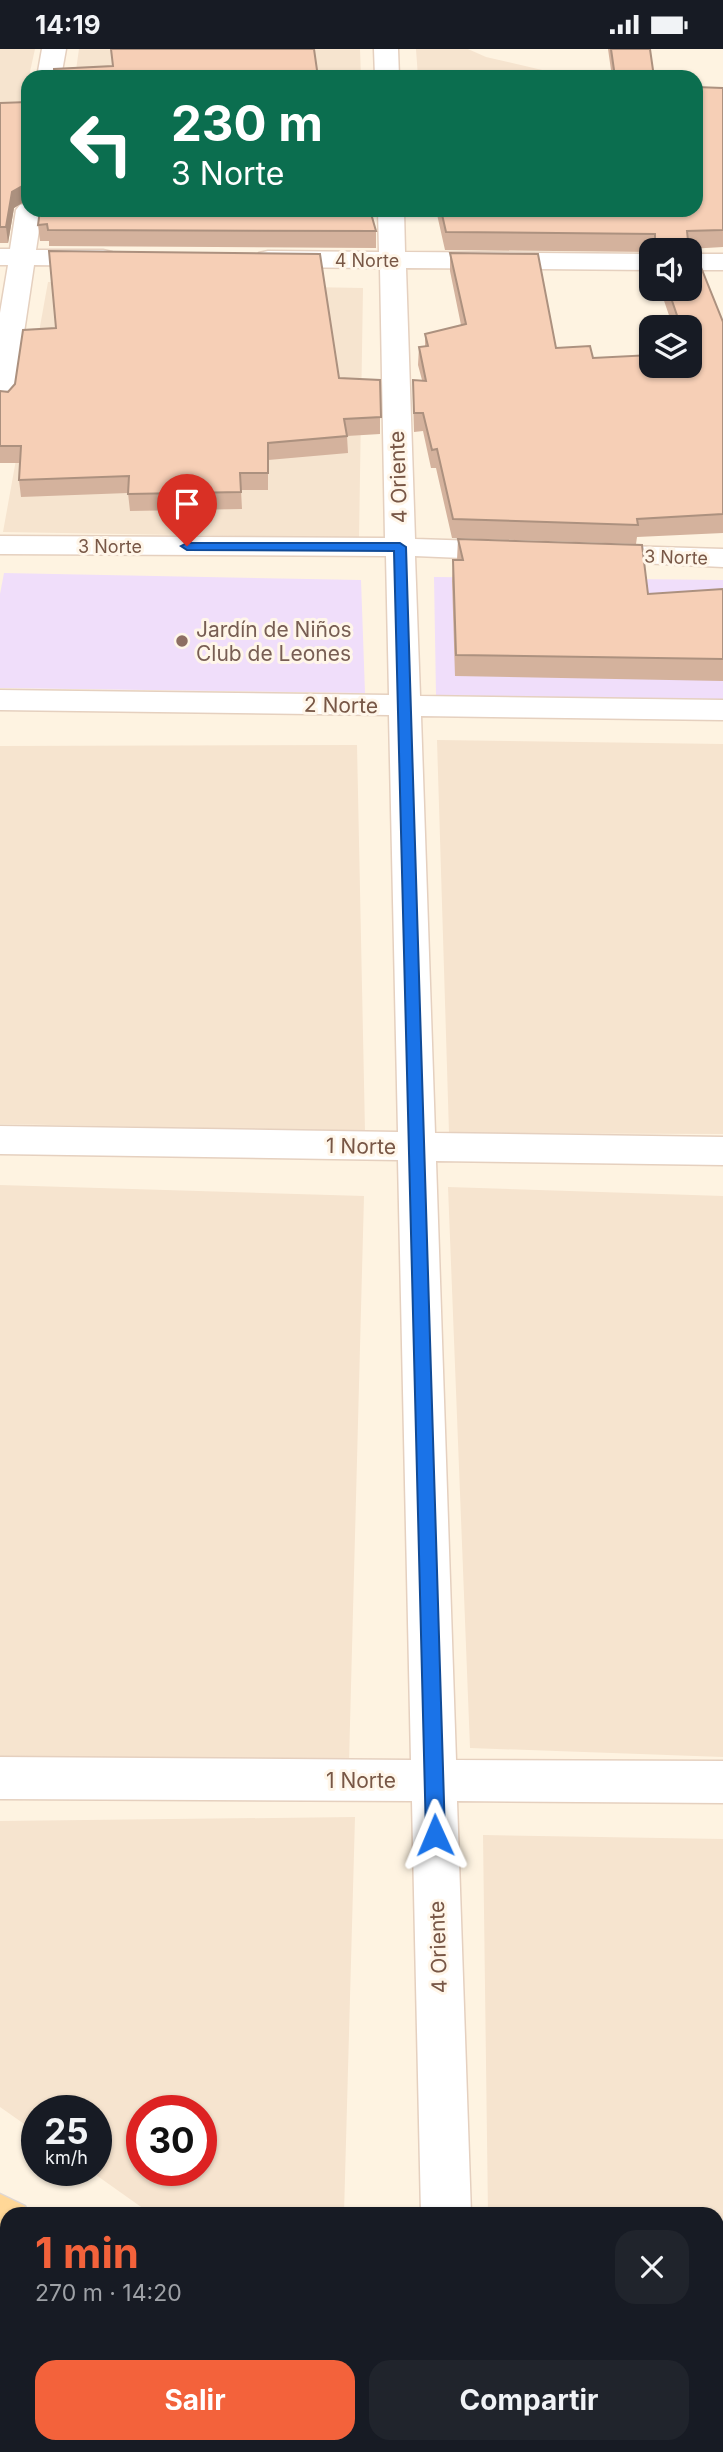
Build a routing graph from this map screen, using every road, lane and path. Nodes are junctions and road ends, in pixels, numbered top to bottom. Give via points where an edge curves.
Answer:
1 (54, 49) edge
2 (386, 49) edge
3 (51, 70) edge
4 (387, 70) edge
5 (26, 217) edge
6 (391, 217) edge
7 (11, 258) edge
8 (132, 258) edge
9 (241, 259) edge
10 (392, 260) junction
11 (639, 262) edge
12 (702, 262) edge
13 (723, 262) edge
14 (0, 400) edge
15 (0, 545) edge
16 (400, 547) junction
17 (723, 558) edge
18 (0, 699) edge
19 (404, 706) junction
20 (723, 710) edge
21 (0, 1140) edge
22 (416, 1147) junction
23 (723, 1150) edge
24 (0, 1778) edge
25 (434, 1780) junction
26 (723, 1782) edge
27 (446, 2207) edge

1 - 3 street
2 - 4 street
5 - 7 street
6 - 10 street, 4 Oriente
7 - 8 street
7 - 14 street
9 - 10 street, 4 Norte
10 - 11 street, 4 Norte
10 - 16 street, 4 Oriente
12 - 13 street
15 - 16 street, 3 Norte
16 - 17 street, 3 Norte
16 - 19 street, 4 Oriente
18 - 19 street, 2 Norte
19 - 20 street, 2 Norte
19 - 22 street, 4 Oriente
21 - 22 street, 1 Norte
22 - 23 street, 1 Norte
22 - 25 street, 4 Oriente
24 - 25 street, 1 Norte
25 - 26 street, 1 Norte
25 - 27 street, 4 Oriente

